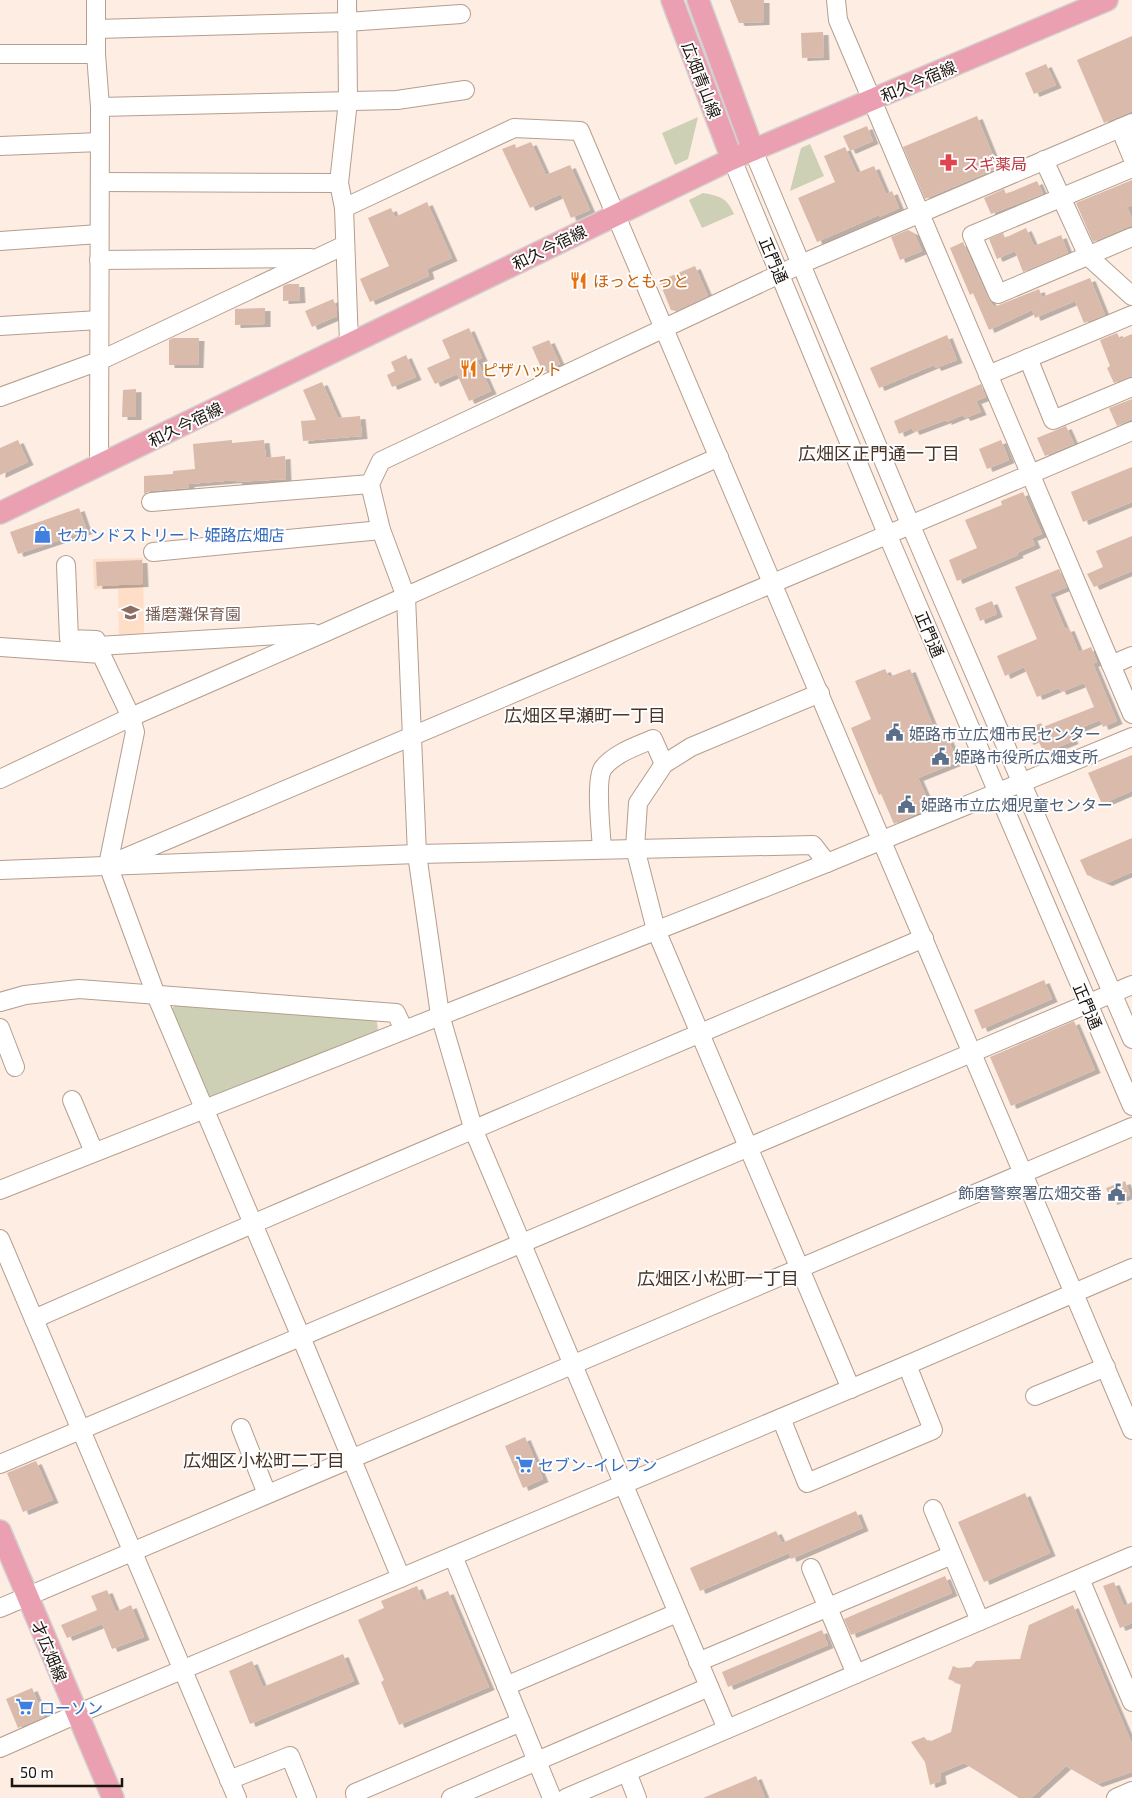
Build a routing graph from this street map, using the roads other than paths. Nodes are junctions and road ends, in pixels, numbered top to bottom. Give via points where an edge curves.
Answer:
1 (96, 0) edge
2 (347, 0) edge
3 (672, 0) edge
4 (698, 0) edge
5 (836, 0) edge
6 (1107, 0) edge
7 (461, 14) dead end
8 (347, 22) junction
9 (96, 29) junction
10 (0, 54) edge
11 (96, 54) junction
12 (465, 90) dead end
13 (348, 101) junction
14 (872, 101) junction
15 (100, 107) junction
16 (1126, 126) edge
17 (100, 142) junction
18 (0, 146) edge
19 (753, 150) junction
20 (1132, 157) edge
21 (732, 159) junction
22 (1044, 160) junction
23 (1132, 168) edge
24 (100, 182) junction
25 (339, 183) junction
26 (1061, 197) junction
27 (344, 208) junction
28 (919, 213) junction
29 (617, 215) junction
30 (99, 234) junction
31 (1132, 237) edge
32 (0, 241) edge
33 (345, 245) junction
34 (1088, 256) junction
35 (317, 258) junction
36 (99, 260) junction
37 (801, 264) junction
38 (780, 274) junction
39 (1132, 296) edge
40 (1132, 315) edge
41 (99, 320) junction
42 (0, 326) edge
43 (665, 328) junction
44 (349, 344) junction
45 (1028, 358) junction
46 (99, 361) junction
47 (988, 375) junction
48 (1132, 387) edge
49 (0, 397) edge
50 (1132, 432) edge
51 (719, 457) junction
52 (99, 465) junction
53 (1031, 475) junction
54 (370, 484) junction
55 (151, 502) dead end
56 (0, 512) edge
57 (911, 526) junction
58 (381, 530) junction
59 (888, 536) junction
60 (153, 552) dead end
61 (66, 565) dead end
62 (773, 584) junction
63 (406, 597) junction
64 (326, 632) junction
65 (0, 648) edge
66 (99, 650) junction
67 (1132, 656) edge
68 (1111, 665) junction
69 (820, 693) junction
70 (1132, 714) edge
71 (132, 717) junction
72 (413, 736) junction
73 (1132, 737) edge
74 (664, 764) junction
75 (0, 779) edge
76 (1022, 782) junction
77 (998, 793) junction
78 (882, 839) junction
79 (635, 848) junction
80 (602, 849) junction
81 (417, 854) junction
82 (826, 863) junction
83 (108, 865) junction
84 (0, 870) edge
85 (656, 930) junction
86 (924, 938) junction
87 (1132, 985) edge
88 (1113, 994) junction
89 (156, 996) junction
90 (0, 1002) edge
91 (1088, 1005) junction
92 (440, 1016) junction
93 (0, 1028) edge
94 (404, 1030) junction
95 (700, 1034) junction
96 (1132, 1039) edge
97 (972, 1054) junction
98 (15, 1067) dead end
99 (72, 1100) dead end
100 (1132, 1106) edge
101 (204, 1108) junction
102 (1132, 1127) edge
103 (474, 1131) junction
104 (749, 1148) junction
105 (94, 1152) junction
106 (1023, 1173) junction
107 (0, 1190) edge
108 (252, 1223) junction
109 (0, 1238) edge
110 (522, 1245) junction
111 (800, 1268) junction
112 (1132, 1268) edge
113 (1074, 1293) junction
114 (34, 1318) junction
115 (301, 1337) junction
116 (572, 1365) junction
117 (907, 1365) junction
118 (1106, 1367) junction
119 (851, 1389) junction
120 (1035, 1396) dead end
121 (781, 1418) junction
122 (241, 1428) dead end
123 (81, 1430) junction
124 (1132, 1430) edge
125 (352, 1458) junction
126 (0, 1464) edge
127 (623, 1485) junction
128 (267, 1494) junction
129 (932, 1509) dead end
130 (0, 1532) edge
131 (133, 1552) junction
132 (952, 1555) junction
133 (453, 1556) junction
134 (1132, 1556) edge
135 (811, 1568) dead end
136 (401, 1578) junction
137 (1080, 1579) junction
138 (27, 1596) junction
139 (0, 1608) edge
140 (827, 1608) junction
141 (677, 1613) junction
142 (980, 1621) junction
143 (698, 1662) junction
144 (183, 1670) junction
145 (856, 1674) junction
146 (506, 1686) junction
147 (709, 1687) junction
148 (1132, 1702) edge
149 (77, 1714) junction
150 (521, 1722) junction
151 (727, 1730) junction
152 (0, 1748) edge
153 (537, 1760) junction
154 (626, 1772) junction
155 (230, 1780) junction
156 (1132, 1791) edge
157 (113, 1798) edge
158 (237, 1798) edge
159 (308, 1798) edge
160 (356, 1798) edge
161 (451, 1798) edge
162 (552, 1798) edge
163 (566, 1798) edge
164 (637, 1798) edge
165 (1116, 1798) edge

1 - 9 street
2 - 8 street
3 - 21 main road, 広畑青山線
4 - 19 main road, 広畑青山線
5 - 14 street via 838,20
6 - 14 main road, 和久今宿線
7 - 8 street
8 - 9 street
8 - 13 street
9 - 11 street
10 - 11 street
11 - 15 street
12 - 13 street via 397,100
13 - 15 street
13 - 25 street
14 - 19 main road, 和久今宿線
14 - 28 street
15 - 17 street
16 - 20 street
16 - 22 street
17 - 18 street
17 - 24 street
19 - 21 main road, 和久今宿線
19 - 37 street, 正門通
21 - 29 main road, 和久今宿線
21 - 38 street, 正門通
22 - 26 street
22 - 28 street
23 - 26 street
24 - 25 street
24 - 30 street
25 - 27 street
26 - 34 street
26 - 34 street via 972,235 998,294
27 - 29 street via 514,128 580,131
27 - 33 street
28 - 37 street
28 - 47 street
29 - 43 street
29 - 44 main road, 和久今宿線
30 - 32 street
30 - 36 street
31 - 34 street
33 - 35 street
33 - 44 street
34 - 39 street
35 - 36 street
35 - 46 street
36 - 41 street
37 - 38 street
37 - 57 street, 正門通
38 - 43 street
38 - 59 street, 正門通
40 - 45 street
41 - 42 street
41 - 46 street
43 - 51 street
43 - 54 street via 381,461
44 - 52 main road, 和久今宿線
45 - 47 street
45 - 48 street via 1053,420
46 - 49 street
46 - 52 street
47 - 53 street
50 - 53 street
51 - 62 street
51 - 63 street
52 - 56 main road, 和久今宿線
53 - 57 street
53 - 68 street
54 - 55 street
54 - 58 street
57 - 59 street
57 - 76 street, 正門通
58 - 60 street
58 - 63 street
59 - 62 street
59 - 77 street, 正門通
61 - 66 street via 70,639 96,640
62 - 69 street
62 - 72 street
63 - 64 street
63 - 72 street
64 - 66 street
64 - 71 street
65 - 66 street
66 - 71 street
67 - 68 street
68 - 70 street
69 - 74 street via 691,747
69 - 78 street
71 - 75 street
71 - 83 street via 135,732
72 - 81 street
72 - 83 street
73 - 76 street
74 - 79 street via 638,803
74 - 80 street via 653,739 618,755 603,769 599,780
76 - 77 street
76 - 88 street, 正門通
77 - 78 street
77 - 91 street, 正門通
78 - 82 street
78 - 86 street
79 - 80 street
79 - 82 street via 812,845
79 - 85 street
80 - 81 street
81 - 83 street
81 - 92 street
82 - 85 street
83 - 84 street
83 - 89 street
85 - 92 street
85 - 95 street
86 - 95 street
86 - 97 street
87 - 88 street
88 - 91 street
88 - 96 street, 正門通
89 - 90 street via 79,989 25,995
89 - 94 street via 396,1013
89 - 101 street
91 - 97 street
91 - 100 street, 正門通
92 - 94 street
92 - 103 street
93 - 98 street
94 - 101 street
95 - 103 street
95 - 104 street
97 - 104 street
97 - 106 street
99 - 105 street
101 - 105 street
101 - 108 street
102 - 106 street
103 - 108 street
103 - 110 street
104 - 110 street
104 - 111 street
105 - 107 street
106 - 111 street
106 - 113 street
108 - 114 street
108 - 115 street
109 - 114 street
110 - 115 street
110 - 116 street
111 - 116 street
111 - 119 street
112 - 113 street
113 - 117 street
113 - 118 street
114 - 123 street
115 - 123 street
115 - 125 street
116 - 125 street
116 - 127 street
117 - 119 street
117 - 121 street via 933,1430 825,1476 807,1483
118 - 120 street
118 - 124 street
119 - 121 street
121 - 127 street
122 - 128 street
123 - 126 street
123 - 131 street
125 - 128 street
125 - 136 street
127 - 133 street
127 - 141 street
128 - 131 street
129 - 132 street
130 - 138 main road, 才広畑線
131 - 138 street
131 - 144 street
132 - 140 street
132 - 142 street
133 - 136 street
133 - 146 street
134 - 137 street
135 - 140 street
136 - 144 street
137 - 142 street
137 - 148 street
138 - 139 street
138 - 149 main road, 才広畑線
140 - 143 street
140 - 145 street
141 - 143 street
141 - 146 street
142 - 145 street
143 - 147 street
144 - 149 street
144 - 155 street
145 - 151 street
146 - 150 street
147 - 151 street
147 - 153 street
149 - 152 street
149 - 157 main road, 才広畑線
150 - 153 street
150 - 160 street via 354,1793
151 - 154 street
153 - 161 street
153 - 162 street
154 - 163 street
154 - 164 street
155 - 158 street
155 - 159 street via 290,1756
156 - 165 street

